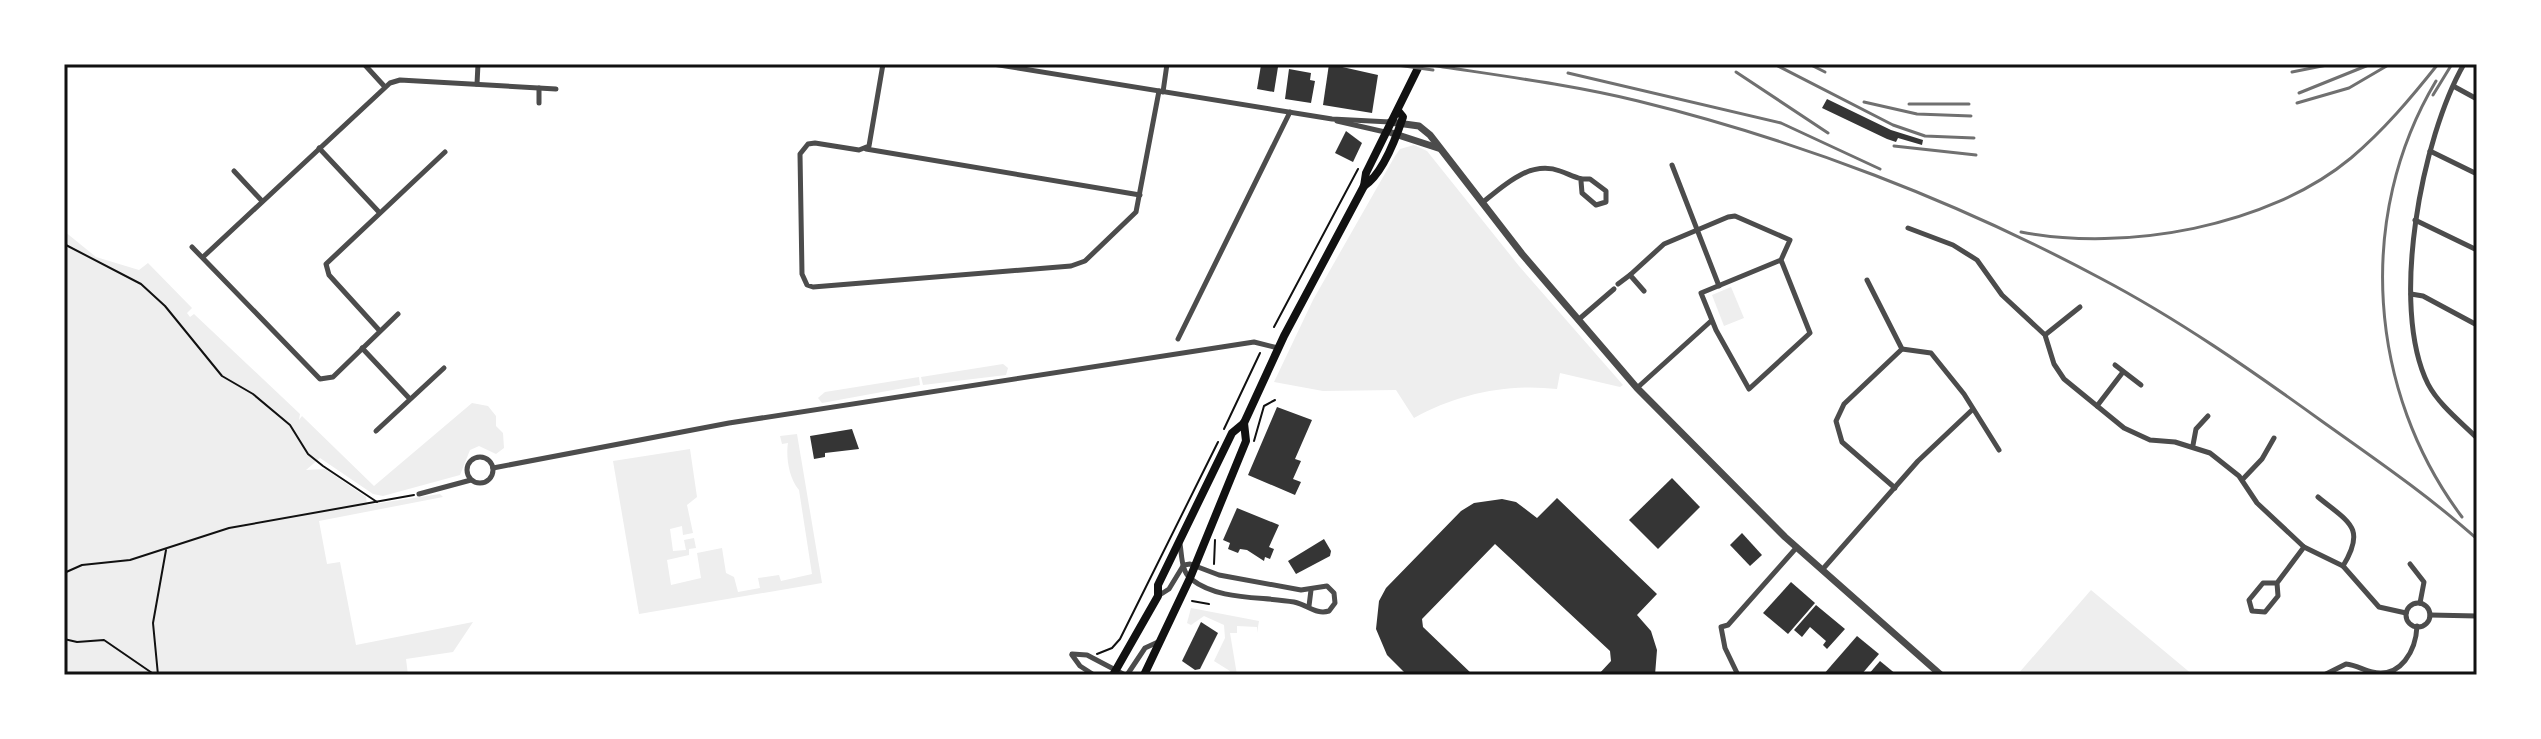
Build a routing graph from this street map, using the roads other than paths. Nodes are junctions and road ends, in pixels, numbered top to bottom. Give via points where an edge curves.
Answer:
1 (364, 64) edge
2 (478, 64) edge
3 (883, 64) edge
4 (993, 64) edge
5 (1167, 64) edge
6 (1420, 64) edge
7 (2464, 64) edge
8 (477, 84) junction
9 (385, 87) junction
10 (2455, 87) junction
11 (539, 88) junction
12 (556, 89) dead end
13 (1161, 92) junction
14 (2477, 99) edge
15 (539, 103) dead end
16 (1290, 112) junction
17 (1399, 112) junction
18 (1332, 119) junction
19 (1390, 122) junction
20 (1401, 123) junction
21 (1385, 132) junction
22 (1397, 133) junction
23 (318, 148) junction
24 (1438, 148) junction
25 (865, 149) junction
26 (2430, 151) junction
27 (445, 152) dead end
28 (1672, 165) dead end
29 (234, 171) dead end
30 (2477, 174) edge
31 (1581, 181) junction
32 (1364, 186) junction
33 (1141, 195) junction
34 (262, 201) junction
35 (1481, 204) junction
36 (378, 211) junction
37 (2415, 220) junction
38 (1908, 228) dead end
39 (1698, 229) junction
40 (192, 247) dead end
41 (2477, 250) edge
42 (203, 257) junction
43 (1781, 260) junction
44 (1630, 275) junction
45 (1867, 280) dead end
46 (1719, 286) junction
47 (1644, 291) dead end
48 (2411, 294) junction
49 (2080, 307) dead end
50 (398, 314) dead end
51 (1577, 320) junction
52 (1711, 321) junction
53 (2477, 325) edge
54 (379, 330) junction
55 (2045, 335) junction
56 (1178, 339) dead end
57 (362, 348) junction
58 (1278, 348) junction
59 (1902, 349) junction
60 (2115, 365) dead end
61 (444, 368) dead end
62 (2123, 372) junction
63 (2141, 385) dead end
64 (1637, 388) junction
65 (409, 398) junction
66 (2097, 406) junction
67 (1972, 410) junction
68 (2208, 416) dead end
69 (1244, 423) junction
70 (376, 431) dead end
71 (2274, 438) dead end
72 (2477, 438) edge
73 (2193, 445) junction
74 (1999, 450) dead end
75 (493, 468) junction
76 (471, 480) junction
77 (2242, 480) junction
78 (1895, 488) junction
79 (419, 494) road end
80 (2318, 497) dead end
81 (1180, 541) junction
82 (1797, 547) junction
83 (2304, 547) junction
84 (2410, 564) dead end
85 (1184, 565) junction
86 (1195, 565) junction
87 (2343, 566) junction
88 (1822, 571) junction
89 (1190, 578) junction
90 (2277, 583) junction
91 (1311, 590) junction
92 (1158, 596) junction
93 (2420, 603) junction
94 (1309, 606) junction
95 (2406, 613) junction
96 (2430, 615) junction
97 (2477, 616) edge
98 (2417, 626) junction
99 (1159, 642) junction
100 (1115, 673) edge
101 (2380, 674) edge
102 (1094, 675) edge
103 (1126, 675) edge
104 (1144, 675) edge
105 (1738, 675) edge
106 (1941, 675) edge
107 (2324, 675) edge

1 - 9 street
2 - 8 street
3 - 25 street
4 - 13 street
5 - 13 street
6 - 17 main road
7 - 10 street
8 - 9 street via 400,80
8 - 11 street
9 - 23 street
10 - 14 street
10 - 26 street
11 - 12 street
11 - 15 street
13 - 16 street
13 - 33 street
16 - 18 street
16 - 56 street
17 - 19 main road
17 - 20 main road
18 - 19 street
18 - 21 street
19 - 20 street
19 - 21 main road
20 - 22 main road
20 - 24 street via 1419,126
21 - 22 street
21 - 32 main road
22 - 24 street
22 - 32 main road via 1374,178
23 - 34 street
23 - 36 street
24 - 35 street
25 - 33 street
25 - 33 street via 815,143 800,154 800,256 807,285 1071,266 1085,261 1136,212
26 - 30 street
26 - 37 street
27 - 36 street
28 - 39 street
29 - 34 street
31 - 31 street via 1596,182 1606,191 1606,202 1596,205 1582,193
31 - 35 street via 1559,170 1533,170 1516,176
32 - 58 main road
34 - 42 street
35 - 51 street
36 - 54 street via 326,264 329,275
37 - 41 street
37 - 48 street
38 - 55 street via 1977,260 2002,295
39 - 43 street via 1735,216 1790,240
39 - 44 street via 1664,244
39 - 46 street
40 - 42 street
42 - 57 street via 320,379 333,377
43 - 46 street
43 - 52 street via 1810,333 1749,389
44 - 47 street
44 - 51 street
45 - 59 street
46 - 52 street via 1701,293
48 - 53 street
48 - 72 street via 2426,380
49 - 55 street
50 - 54 street
51 - 64 street
52 - 64 street
54 - 57 street
55 - 66 street via 2058,372
57 - 65 street
58 - 69 main road
58 - 75 street via 1254,342 729,423
59 - 67 street via 1931,353
59 - 78 street via 1844,404 1836,421 1842,442
60 - 62 street
61 - 65 street
62 - 63 street
62 - 66 street
64 - 82 street
65 - 70 street
66 - 73 street via 2137,436
67 - 74 street
67 - 78 street
68 - 73 street via 2196,429
69 - 81 main road via 1232,433
69 - 86 main road via 1246,441
71 - 77 street
73 - 77 street
75 - 76 street via 487,482
75 - 76 street via 485,458 472,460 467,472
76 - 79 street
77 - 83 street via 2261,508
78 - 88 street
80 - 87 street via 2356,533 2355,548
81 - 85 street
81 - 92 main road via 1158,585
82 - 88 street
82 - 105 street via 1721,627
83 - 87 street
83 - 90 street
84 - 93 street via 2424,582
85 - 86 street
85 - 89 street
85 - 92 street
86 - 89 main road
86 - 91 street via 1238,580
87 - 95 street via 2379,607
88 - 106 street
89 - 94 street via 1218,592
89 - 99 main road
90 - 90 street via 2278,596 2265,612 2252,611 2249,600 2263,583
91 - 94 street
91 - 94 street via 1327,586 1335,603 1324,613
92 - 100 main road
93 - 95 street
93 - 96 street
95 - 98 street
96 - 97 street
96 - 98 street
98 - 101 street via 2409,657
99 - 103 street via 1145,648
99 - 104 main road
100 - 102 street via 1087,655 1072,654
100 - 103 street
101 - 107 street via 2346,664

